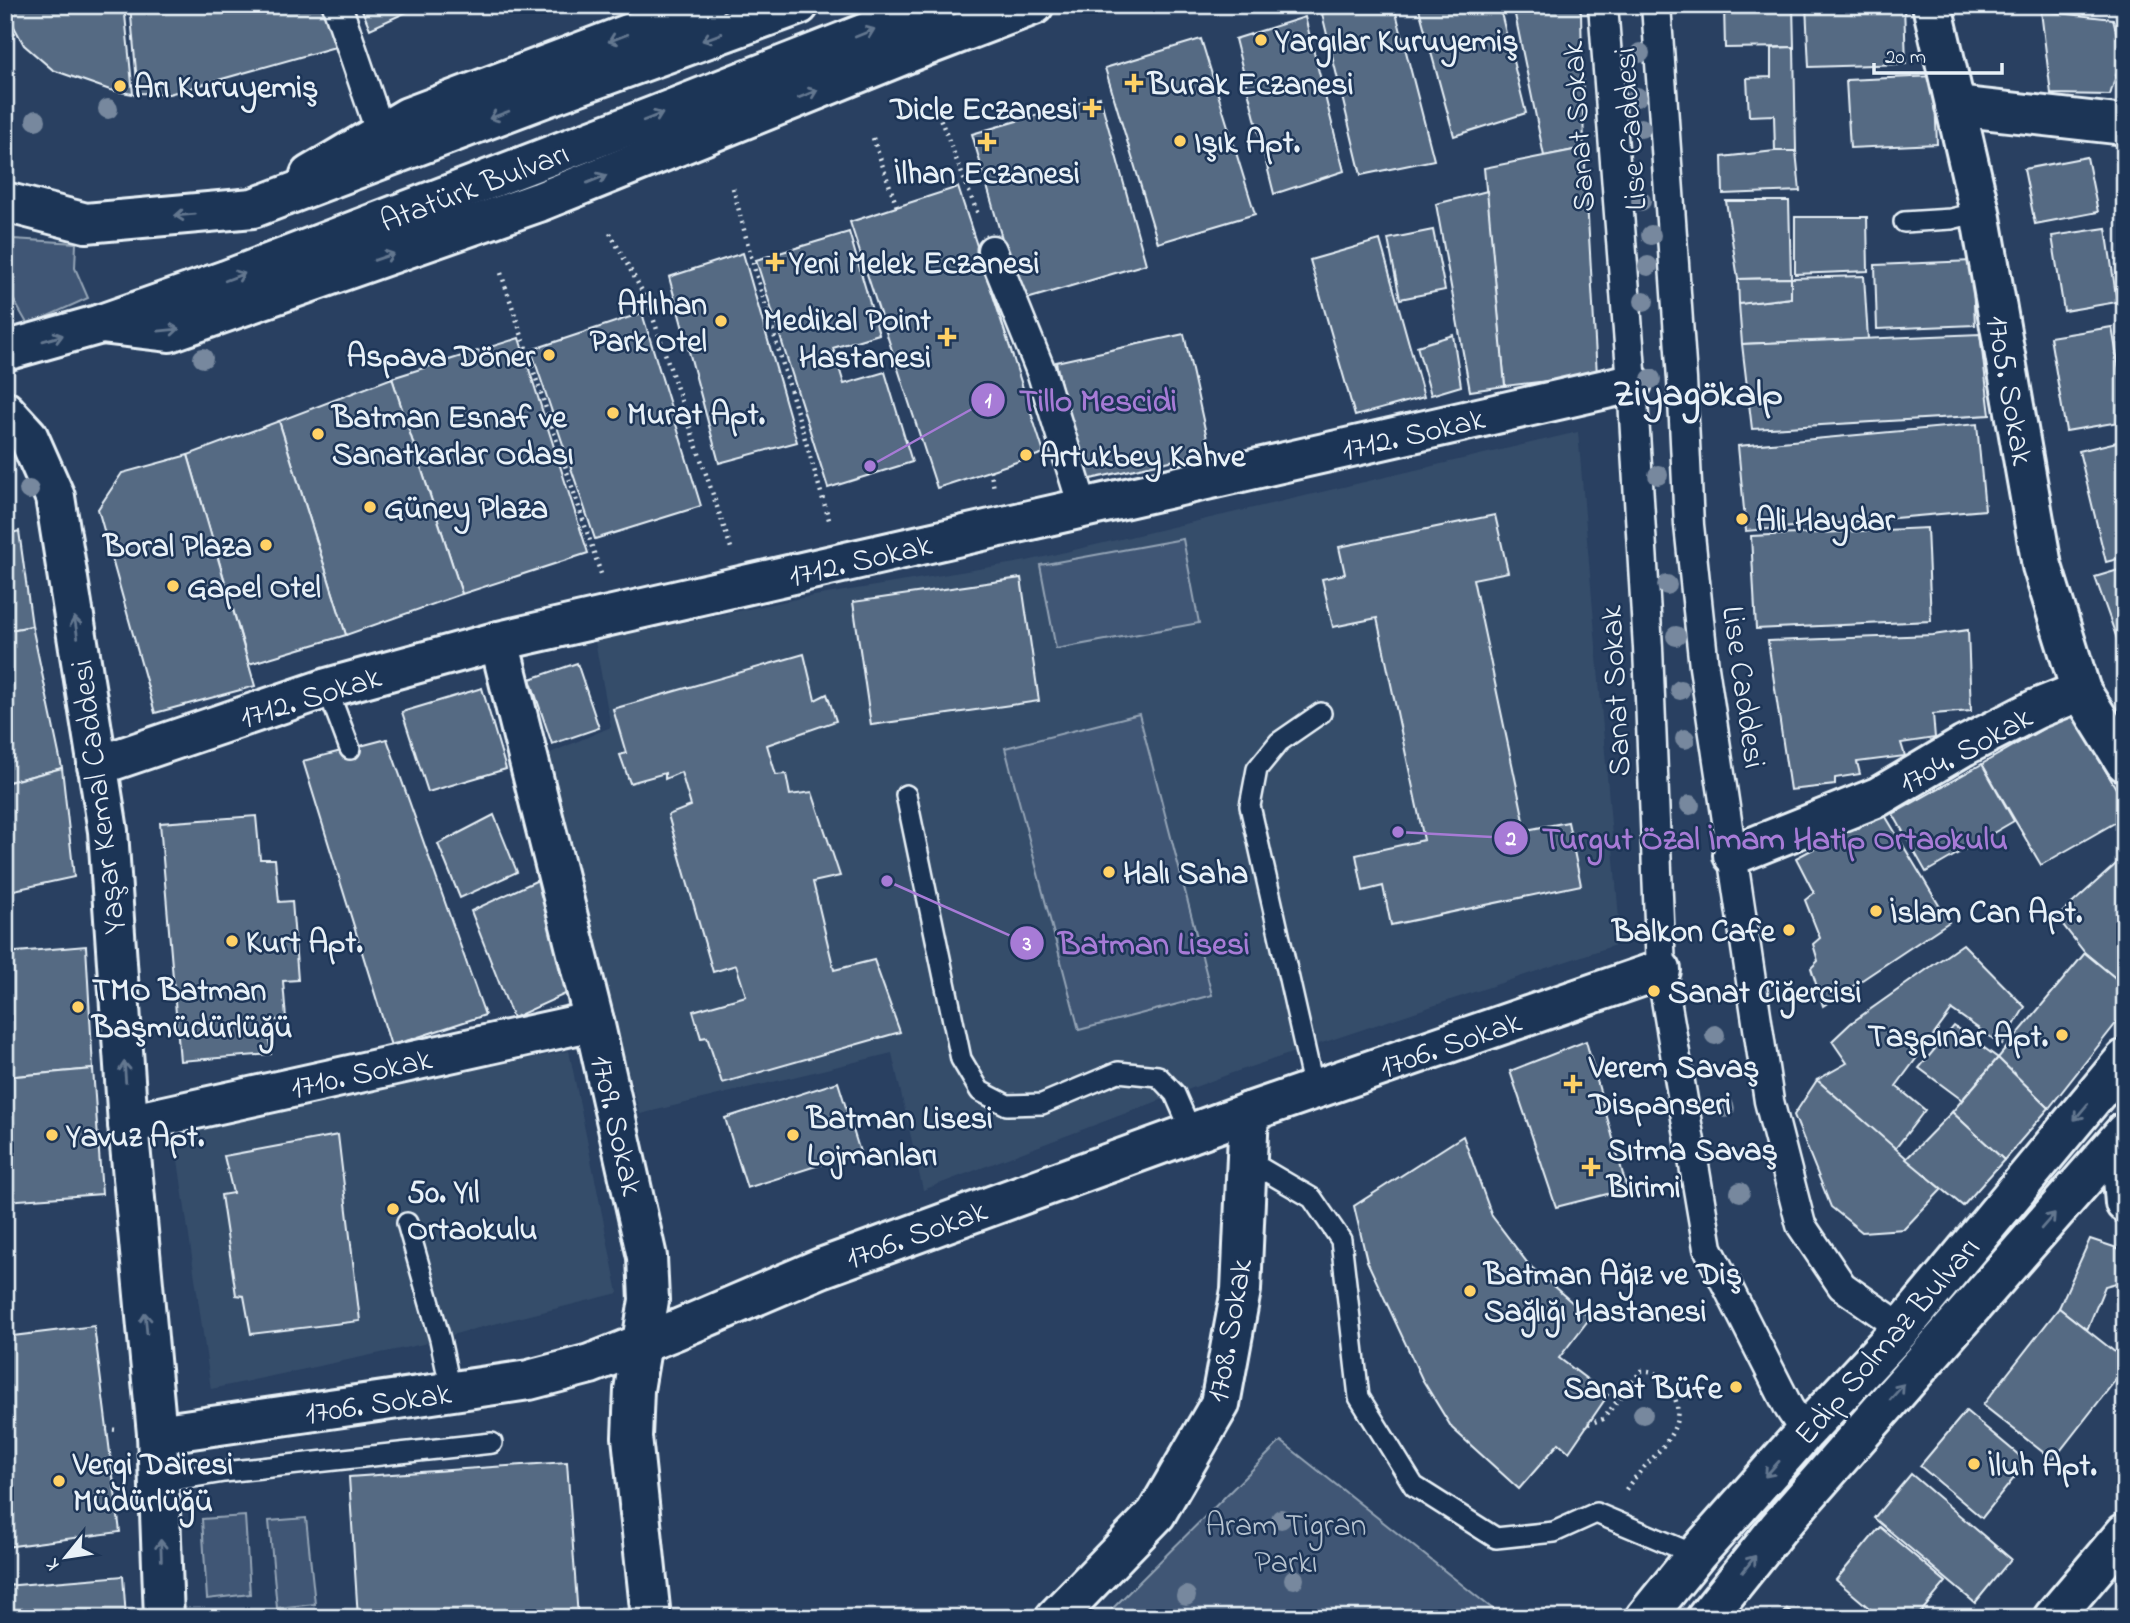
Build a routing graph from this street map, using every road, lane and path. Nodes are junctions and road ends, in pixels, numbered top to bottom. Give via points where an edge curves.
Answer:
1 (337, 5) edge
2 (705, 5) edge
3 (799, 5) edge
4 (937, 5) edge
5 (1034, 5) edge
6 (1603, 5) edge
7 (1656, 5) edge
8 (1932, 5) edge
9 (1955, 106) junction
10 (938, 113) dead end
11 (2125, 125) edge
12 (381, 134) junction
13 (873, 138) dead end
14 (733, 188) dead end
15 (5, 202) edge
16 (897, 207) dead end
17 (253, 208) junction
18 (1980, 212) junction
19 (1904, 222) dead end
20 (610, 233) dead end
21 (992, 250) joint
22 (501, 273) dead end
23 (102, 324) junction
24 (5, 351) edge
25 (1632, 383) junction
26 (5, 411) edge
27 (1083, 507) junction
28 (842, 563) junction
29 (743, 585) junction
30 (615, 615) junction
31 (499, 642) junction
32 (327, 688) junction
33 (2081, 691) junction
34 (1321, 713) dead end
35 (350, 749) dead end
36 (2125, 762) edge
37 (97, 766) junction
38 (906, 794) dead end
39 (1734, 855) junction
40 (1661, 970) junction
41 (594, 1021) junction
42 (2125, 1059) edge
43 (1314, 1089) junction
44 (1249, 1112) junction
45 (128, 1124) junction
46 (1192, 1133) junction
47 (2121, 1138) edge
48 (1247, 1160) junction
49 (2125, 1203) edge
50 (407, 1223) dead end
51 (1902, 1328) junction
52 (640, 1345) junction
53 (451, 1391) junction
54 (1588, 1424) dead end
55 (1805, 1432) junction
56 (157, 1434) junction
57 (492, 1443) dead end
58 (158, 1483) junction
59 (1624, 1524) junction
60 (2125, 1533) edge
61 (1696, 1555) junction
62 (358, 1617) edge
63 (164, 1618) edge
64 (351, 1618) edge
65 (651, 1618) edge
66 (1055, 1618) edge
67 (1645, 1618) edge
68 (1706, 1618) edge
69 (2053, 1618) edge

1 - 12 street
2 -> 12 street via 408,117
3 -> 17 street, Atatürk Bulvarı
23 -> 4 street, Atatürk Bulvarı via 654,117
23 -> 5 street via 169,332 540,202
6 - 25 street, Sanat Sokak
7 - 39 street, Lise Caddesi via 1689,525 1704,667
8 - 9 street, 1705. Sokak
9 - 11 street
9 - 18 street, 1705. Sokak
10 - 21 path
12 - 17 street
13 - 16 path
14 - 28 path
17 -> 15 street, Atatürk Bulvarı via 86,223
18 - 19 lane
18 - 33 street, 1705. Sokak via 2042,566
20 - 29 path via 647,300
21 - 27 street via 1042,374
22 - 30 path
24 -> 23 street, Atatürk Bulvarı
25 - 27 street, 1712. Sokak
25 - 40 street, Sanat Sokak
37 -> 26 street, Yaşar Kemal Caddesi via 55,497 28,436
27 - 28 street, 1712. Sokak
28 - 29 street, 1712. Sokak
29 - 30 street, 1712. Sokak
30 - 31 street, 1712. Sokak
31 - 32 street, 1712. Sokak
31 - 41 street, 1709. Sokak
32 - 35 lane
32 - 37 street, 1712. Sokak
33 - 36 street, 1705. Sokak
33 - 39 street, 1704. Sokak via 1964,746 1878,797
34 - 43 lane via 1279,742 1256,769 1250,806
45 -> 37 street, Yaşar Kemal Caddesi via 108,831
38 - 46 lane via 961,1059 979,1091 1007,1105 1042,1104 1118,1072 1158,1076 1175,1094
39 - 51 street, Lise Caddesi via 1769,1101 1801,1225 1842,1286
40 - 43 street, 1706. Sokak
40 - 55 street, Sanat Sokak via 1708,1248
41 - 45 street, 1710. Sokak
41 - 52 street, 1709. Sokak via 648,1257 649,1300
42 -> 51 street, Edip Solmaz Bulvarı
43 - 44 street, 1706. Sokak
44 - 46 street, 1706. Sokak
44 - 48 street, 1708. Sokak
56 -> 45 street, Yaşar Kemal Caddesi
46 - 52 street, 1706. Sokak via 821,1268
47 - 49 street
68 -> 47 street, Edip Solmaz Bulvarı via 1778,1528
48 - 59 lane via 1312,1198 1341,1240 1359,1397 1414,1486 1496,1538 1554,1532 1596,1513
48 - 66 street, 1708. Sokak via 1241,1290 1220,1404 1156,1514
50 - 53 lane
51 - 55 street, Edip Solmaz Bulvarı
52 - 53 street, 1706. Sokak via 529,1380
52 - 65 street, 1709. Sokak via 632,1437
53 - 56 street, 1706. Sokak
54 - 59 path via 1603,1419 1641,1371 1662,1376 1677,1400 1679,1414 1667,1441 1626,1488 1618,1506
55 -> 61 street, Edip Solmaz Bulvarı
56 - 58 street, Yaşar Kemal Caddesi
57 - 58 lane
63 -> 58 street, Yaşar Kemal Caddesi
59 - 61 lane
60 - 69 street
61 - 67 street, Edip Solmaz Bulvarı
62 - 64 path

